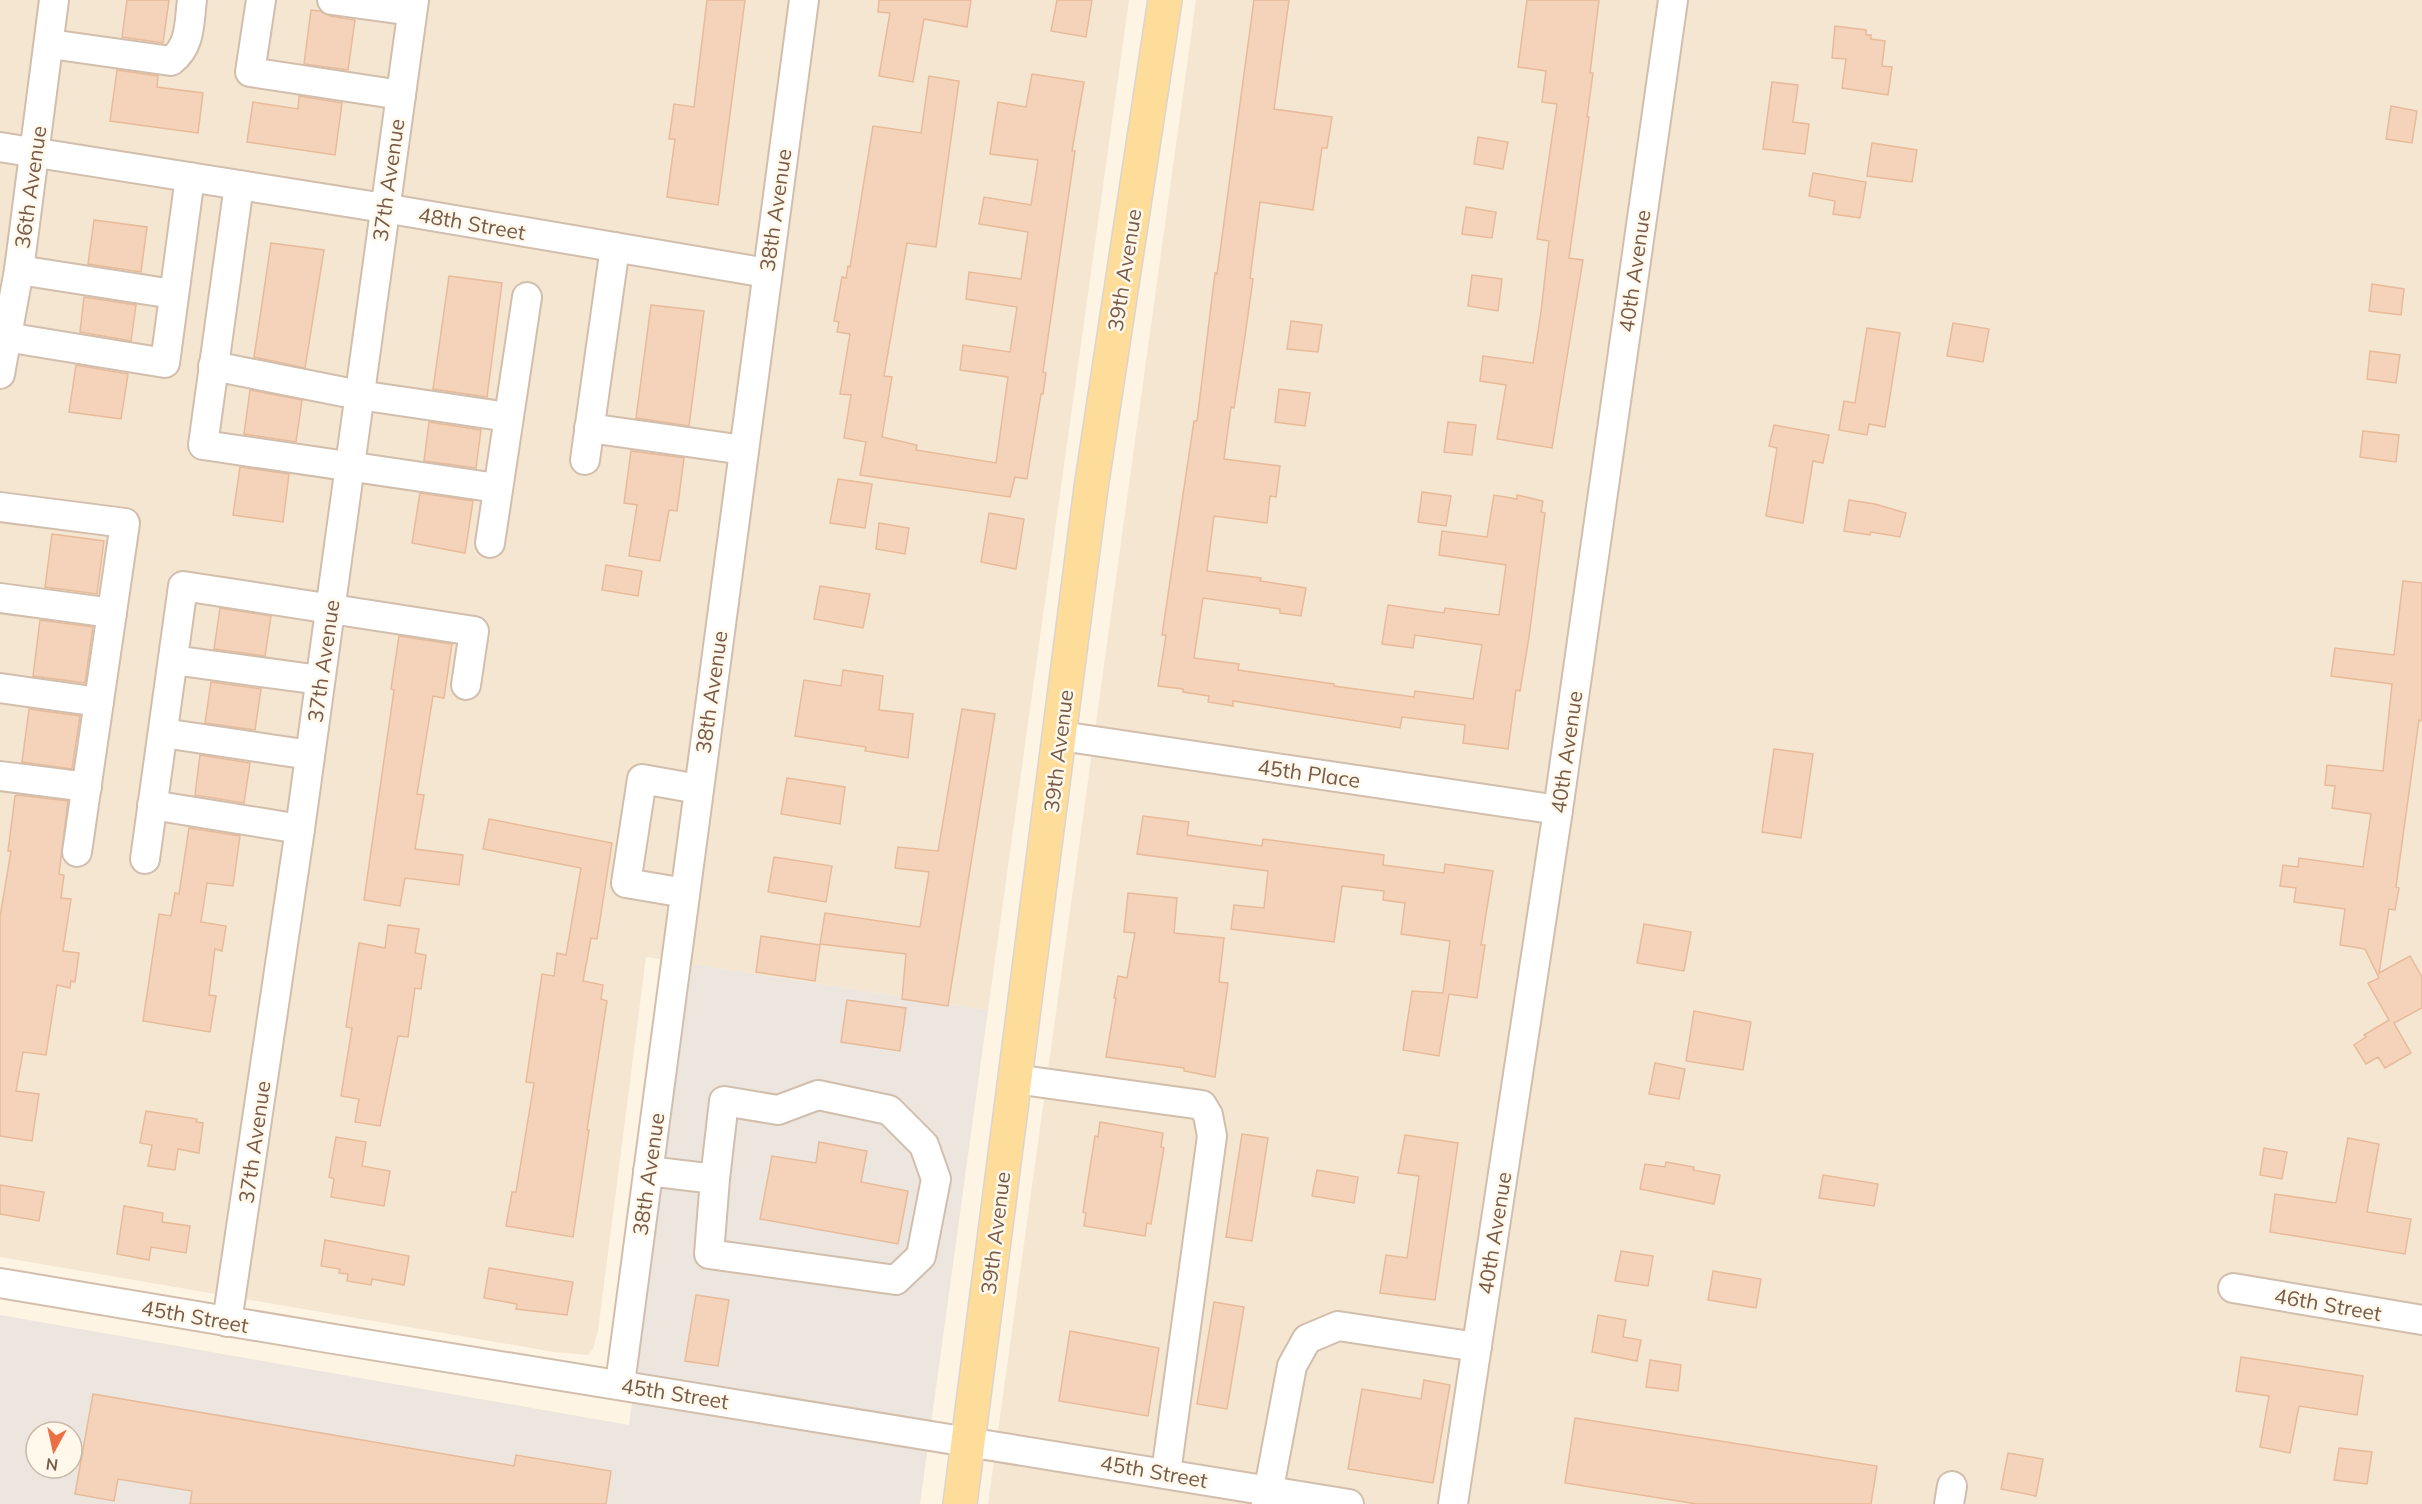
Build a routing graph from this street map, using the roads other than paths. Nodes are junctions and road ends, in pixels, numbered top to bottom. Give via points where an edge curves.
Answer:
1 (54, 0) edge
2 (192, 0) edge
3 (261, 0) edge
4 (332, 0) edge
5 (804, 0) edge
6 (1165, 0) edge
7 (1673, 0) edge
8 (413, 5) edge
9 (50, 44) junction
10 (400, 94) junction
11 (0, 147) edge
12 (35, 153) junction
13 (190, 177) junction
14 (239, 185) junction
15 (384, 208) junction
16 (615, 247) junction
17 (19, 270) junction
18 (767, 273) junction
19 (173, 294) junction
20 (527, 297) dead end
21 (4, 337) edge
22 (213, 366) junction
23 (0, 374) edge
24 (359, 395) junction
25 (508, 417) junction
26 (589, 428) junction
27 (744, 450) junction
28 (585, 459) dead end
29 (349, 466) junction
30 (497, 488) junction
31 (0, 507) edge
32 (490, 543) dead end
33 (0, 598) edge
34 (330, 608) junction
35 (112, 613) junction
36 (172, 660) junction
37 (320, 680) junction
38 (466, 685) dead end
39 (0, 688) edge
40 (99, 702) junction
41 (162, 733) junction
42 (1061, 736) junction
43 (310, 755) junction
44 (0, 776) edge
45 (87, 787) junction
46 (698, 789) junction
47 (152, 805) junction
48 (1558, 810) junction
49 (300, 829) junction
50 (77, 852) dead end
51 (145, 859) dead end
52 (685, 893) junction
53 (1016, 1079) junction
54 (648, 1171) junction
55 (715, 1179) junction
56 (0, 1283) edge
57 (2233, 1288) dead end
58 (2422, 1320) edge
59 (227, 1322) junction
60 (1477, 1347) junction
61 (620, 1384) junction
62 (968, 1440) junction
63 (1166, 1473) junction
64 (1267, 1497) edge
65 (960, 1504) edge
66 (1349, 1504) edge
67 (1453, 1504) edge

1 - 9 street, 36th Avenue
2 - 9 street via 186,45 171,61
3 - 10 street via 250,72
4 - 8 street
5 - 18 street, 38th Avenue
6 - 42 main road, 39th Avenue via 1091,488
7 - 48 street, 40th Avenue
8 - 10 street, 37th Avenue
9 - 12 street, 36th Avenue
10 - 15 street, 37th Avenue
11 - 12 street, 48th Street
12 - 13 street, 48th Street
12 - 17 street, 36th Avenue
13 - 14 street, 48th Street
13 - 19 street
14 - 15 street, 48th Street
14 - 22 street
15 - 16 street, 48th Street
15 - 24 street, 37th Avenue
16 - 18 street, 48th Street
16 - 26 street
17 - 19 street
17 - 21 street, 36th Avenue
18 - 27 street, 38th Avenue
19 - 21 street via 165,363
20 - 25 street
21 - 23 street, 36th Avenue
22 - 24 street
22 - 29 street via 203,445
24 - 25 street
24 - 29 street, 37th Avenue
25 - 30 street
26 - 27 street
26 - 28 street
27 - 46 street, 38th Avenue
29 - 30 street
29 - 34 street, 37th Avenue
30 - 32 street
31 - 35 street via 125,523
33 - 35 street
34 - 36 street via 183,586
34 - 37 street, 37th Avenue
34 - 38 street via 474,631
35 - 40 street
36 - 37 street
36 - 41 street
37 - 43 street, 37th Avenue
39 - 40 street
40 - 45 street
41 - 43 street
41 - 47 street
42 - 48 street, 45th Place
42 - 53 main road, 39th Avenue
43 - 49 street, 37th Avenue
44 - 45 street
45 - 50 street
46 - 52 street, 38th Avenue
46 - 52 street via 642,779 626,883
47 - 49 street
47 - 51 street
48 - 60 street, 40th Avenue
49 - 59 street, 37th Avenue
52 - 54 street, 38th Avenue
53 - 62 main road, 39th Avenue
53 - 63 street via 1202,1105 1208,1115 1212,1136
54 - 55 street
54 - 61 street, 38th Avenue
55 - 55 street via 709,1254 896,1280 921,1256 936,1179 924,1145 889,1110 818,1095 778,1110 724,1101
56 - 59 street, 45th Street
57 - 58 street, 46th Street
59 - 61 street, 45th Street
60 - 64 street via 1338,1326 1307,1339 1292,1366
60 - 67 street, 40th Avenue
61 - 62 street, 45th Street
62 - 63 street, 45th Street
62 - 65 main road, 39th Avenue
63 - 64 street, 45th Street
64 - 66 street, 45th Street

